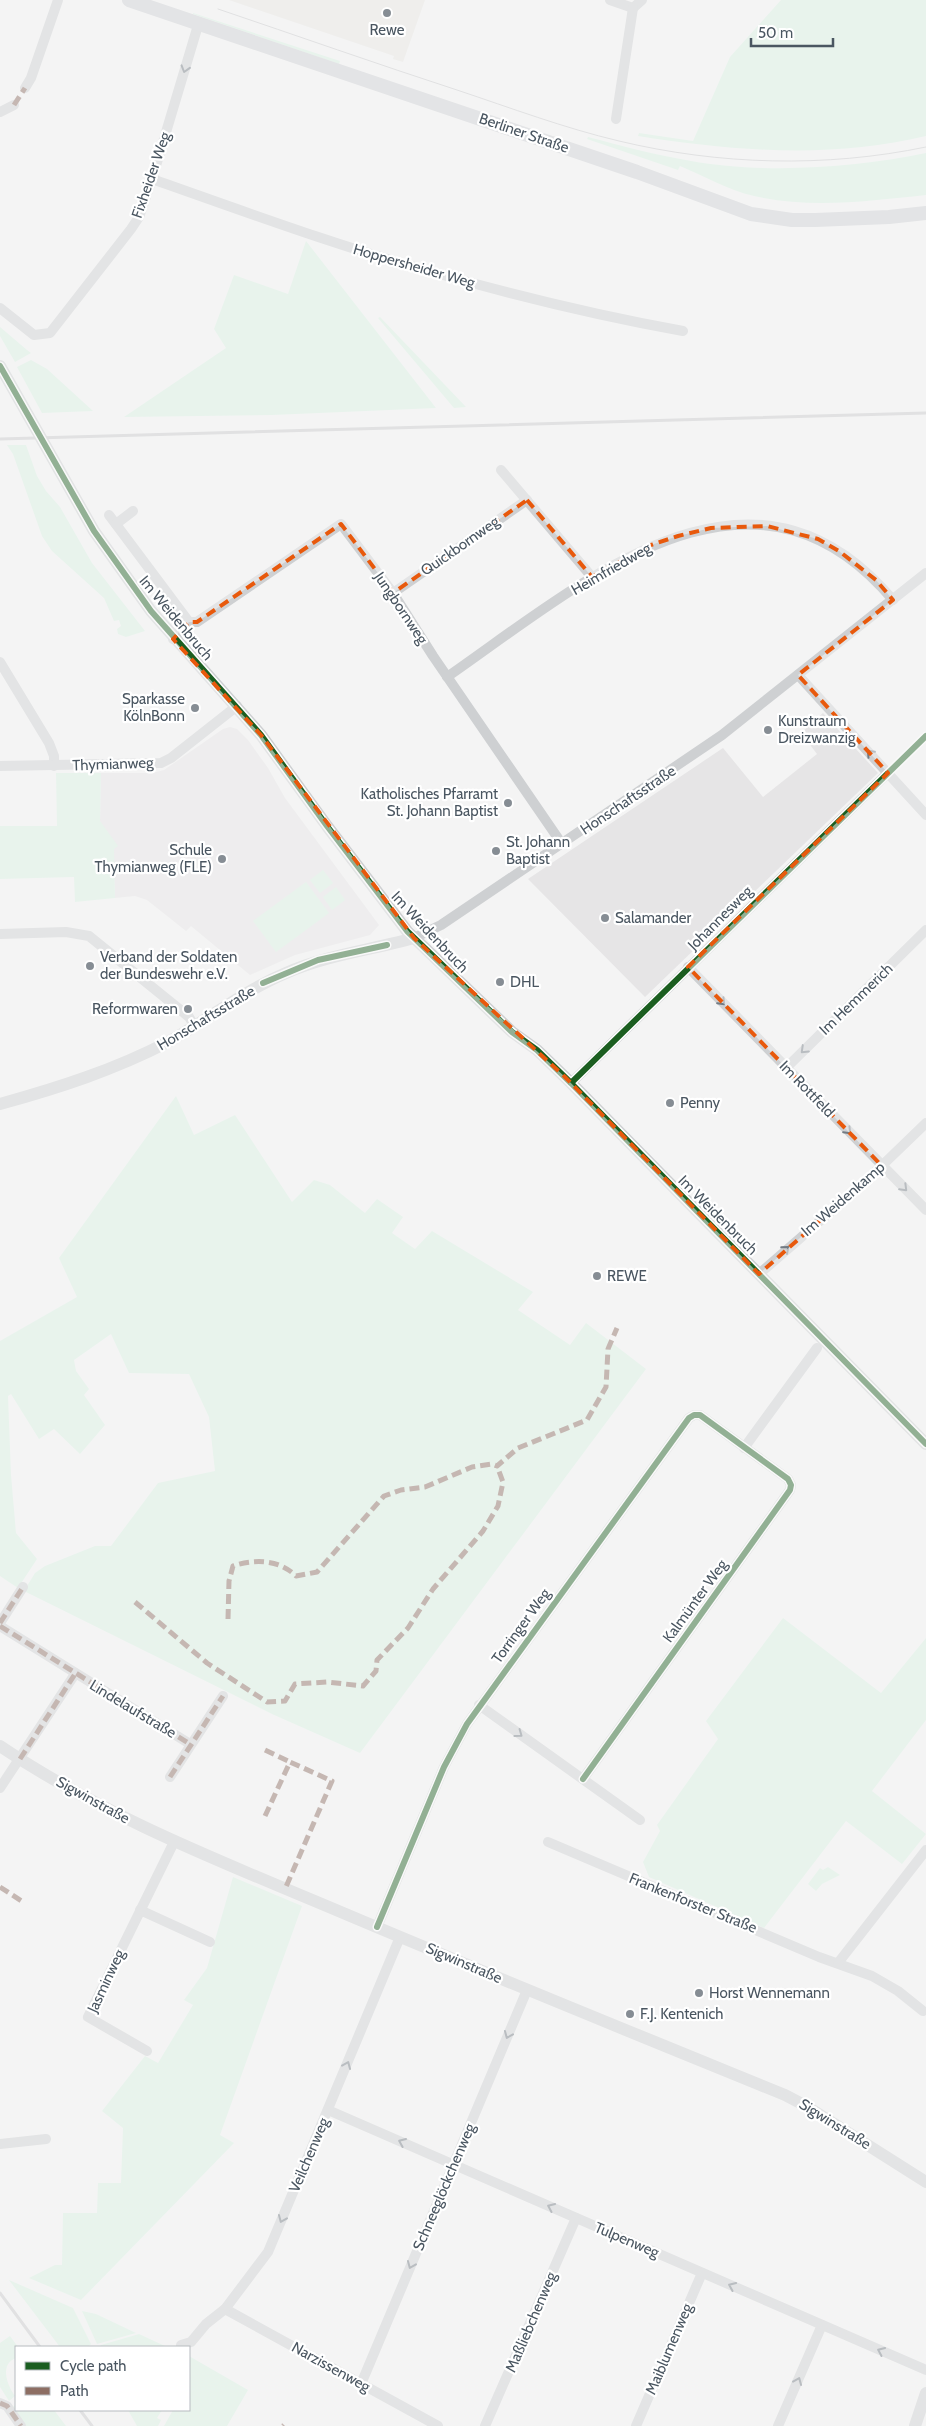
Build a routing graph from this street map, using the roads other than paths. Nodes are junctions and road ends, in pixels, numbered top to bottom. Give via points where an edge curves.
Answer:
1 (58, 0) edge
2 (129, 0) edge
3 (610, 0) edge
4 (642, 0) edge
5 (161, 5) edge
6 (634, 8) junction
7 (199, 22) junction
8 (25, 88) dead end
9 (14, 104) dead end
10 (0, 112) edge
11 (616, 119) dead end
12 (152, 179) junction
13 (926, 213) edge
14 (0, 308) edge
15 (683, 331) dead end
16 (0, 366) edge
17 (502, 470) dead end
18 (527, 500) junction
19 (133, 511) dead end
20 (926, 573) edge
21 (592, 577) junction
22 (393, 593) junction
23 (893, 600) junction
24 (189, 622) junction
25 (173, 639) junction
26 (0, 662) edge
27 (798, 675) junction
28 (447, 677) junction
29 (237, 706) junction
30 (0, 766) edge
31 (54, 766) junction
32 (888, 773) junction
33 (926, 815) edge
34 (562, 844) junction
35 (926, 930) edge
36 (0, 934) edge
37 (414, 938) junction
38 (688, 967) junction
39 (194, 1026) junction
40 (786, 1068) junction
41 (571, 1083) junction
42 (0, 1104) edge
43 (926, 1122) edge
44 (882, 1166) junction
45 (926, 1210) edge
46 (759, 1274) junction
47 (817, 1348) dead end
48 (926, 1444) edge
49 (744, 1448) junction
50 (23, 1586) dead end
51 (0, 1625) edge
52 (76, 1674) junction
53 (223, 1696) dead end
54 (479, 1705) junction
55 (190, 1744) junction
56 (0, 1746) edge
57 (20, 1760) junction
58 (170, 1777) dead end
59 (583, 1779) junction
60 (0, 1788) edge
61 (640, 1820) dead end
62 (174, 1842) junction
63 (548, 1842) dead end
64 (926, 1850) edge
65 (140, 1910) junction
66 (377, 1927) junction
67 (400, 1937) junction
68 (210, 1942) dead end
69 (838, 1963) junction
70 (527, 1990) junction
71 (923, 2011) dead end
72 (147, 2052) dead end
73 (328, 2110) junction
74 (46, 2139) dead end
75 (0, 2144) edge
76 (454, 2164) junction
77 (926, 2182) edge
78 (576, 2218) junction
79 (702, 2272) junction
80 (225, 2309) junction
81 (822, 2325) junction
82 (181, 2345) dead end
83 (926, 2370) edge
84 (361, 2384) junction
85 (926, 2393) edge
86 (0, 2403) edge
87 (21, 2426) edge
88 (438, 2426) edge
89 (486, 2426) edge
90 (636, 2426) edge
91 (778, 2426) edge
92 (915, 2426) edge

1 - 8 street
2 - 5 main road, Berliner Straße
3 - 6 street
4 - 6 street
5 - 7 main road, Berliner Straße
6 - 11 street
7 -> 12 street, Fixheider Weg
7 - 13 main road, Berliner Straße via 751,214 815,220
9 - 10 street
12 - 14 street, Fixheider Weg via 139,217 131,229 50,332 34,335
12 - 15 street, Hoppersheider Weg via 315,236 434,273 558,305
16 - 25 street, Im Weidenbruch via 103,546
17 - 18 street
18 - 21 street
18 - 22 street, Quickbornweg
19 - 24 street, Im Weidenbruch via 112,520
20 - 23 street, Honschaftsstraße
21 - 23 street, Heimfriedweg via 651,545 678,536 711,528 766,526 818,539 840,551 865,570
21 - 28 street, Heimfriedweg
22 - 24 street, Jungbornweg via 341,524 197,622
22 - 28 street, Jungbornweg
23 - 27 street, Honschaftsstraße
24 - 25 street, Im Weidenbruch
25 - 29 street, Im Weidenbruch
26 - 31 street via 49,743
32 -> 27 street
27 - 34 street, Honschaftsstraße via 708,745
28 - 34 street, Jungbornweg
29 - 31 street, Thymianweg via 161,763
29 - 37 street, Im Weidenbruch
30 - 31 street, Thymianweg
32 - 33 street
32 - 38 street, Johannesweg
34 - 37 street, Honschaftsstraße via 441,925
35 -> 40 street, Im Hemmerich
36 - 39 street via 66,932 89,936 189,1017
37 - 39 street, Honschaftsstraße via 301,966 253,989
37 - 41 street, Im Weidenbruch via 512,1032 538,1050
38 -> 40 street, Im Rottfeld
38 - 41 street, Johannesweg
39 - 42 street, Honschaftsstraße via 141,1056
40 -> 44 street, Im Rottfeld
41 - 46 street, Im Weidenbruch
43 - 44 street, Im Weidenkamp
44 -> 45 street, Im Rottfeld
46 -> 44 street, Im Weidenkamp
46 - 48 street, Im Weidenbruch
47 - 49 street
49 - 54 street, Torringer Weg via 700,1415 689,1418
49 - 59 street, Kalmünter Weg via 788,1479 790,1490
50 - 51 street, Lindelaufstraße
51 - 52 street, Lindelaufstraße
52 - 55 street, Lindelaufstraße
52 - 57 street, Lindelaufstraße
53 - 55 street, Lindelaufstraße
54 -> 59 street
54 - 66 street, Torringer Weg via 447,1760
55 - 58 street, Lindelaufstraße
56 - 57 street, Sigwinstraße
57 - 60 street, Lindelaufstraße
57 - 62 street, Sigwinstraße
59 - 61 street
62 - 65 street, Jasminweg
62 - 66 street, Sigwinstraße
63 - 69 street, Frankenforster Straße
64 - 69 street
65 - 68 street
65 - 72 street, Jasminweg via 88,2017
66 - 67 street, Sigwinstraße
67 - 70 street, Sigwinstraße
73 -> 67 street, Veilchenweg
69 - 71 street, Frankenforster Straße via 887,1984
70 -> 76 street, Schneeglöckchenweg
70 - 77 street, Sigwinstraße via 785,2095
76 -> 73 street, Tulpenweg
73 -> 80 street, Veilchenweg via 268,2252
74 - 75 street
78 -> 76 street, Tulpenweg
76 -> 84 street, Schneeglöckchenweg
78 - 79 street, Tulpenweg
78 - 89 street, Maßliebchenweg
81 -> 79 street, Tulpenweg
79 - 90 street, Maiblumenweg
80 - 82 street, Veilchenweg via 191,2342
80 - 84 street, Narzissenweg
83 -> 81 street, Tulpenweg
91 -> 81 street
84 - 88 street, Narzissenweg
85 - 92 street
86 - 87 street via 7,2406

